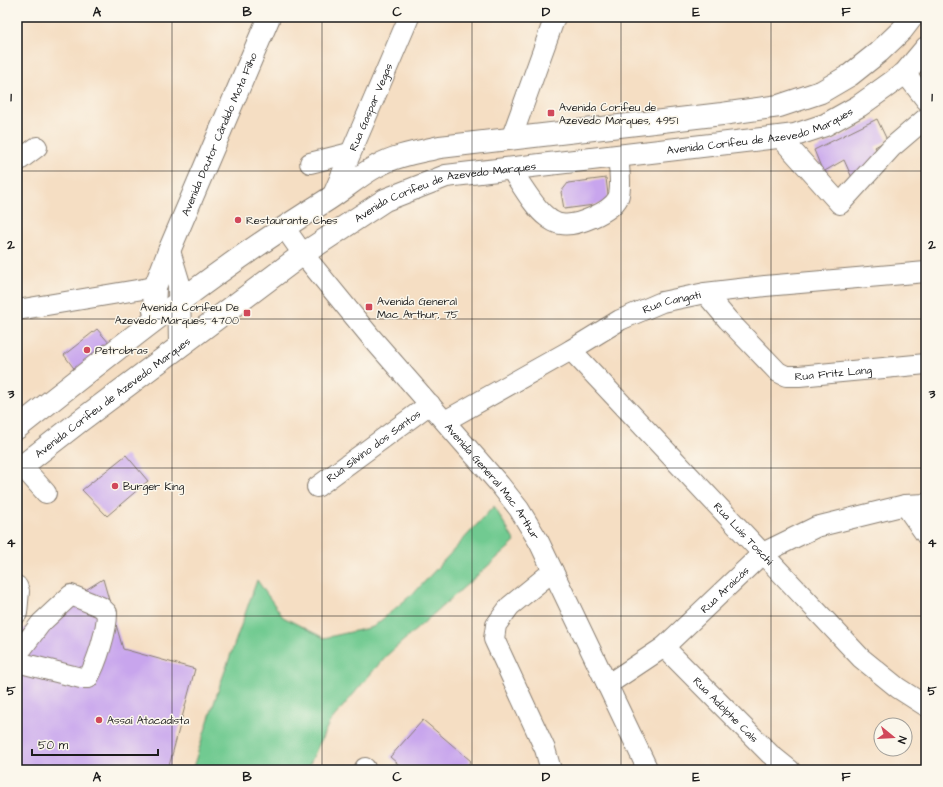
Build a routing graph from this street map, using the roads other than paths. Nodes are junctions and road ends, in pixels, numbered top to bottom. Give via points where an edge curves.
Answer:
1 (269, 17) edge
2 (409, 17) edge
3 (555, 17) edge
4 (912, 17) edge
5 (926, 48) edge
6 (905, 73) junction
7 (926, 100) edge
8 (926, 118) edge
9 (780, 137) junction
10 (511, 139) junction
11 (37, 147) dead end
12 (350, 153) junction
13 (618, 156) junction
14 (17, 162) edge
15 (310, 163) dead end
16 (510, 168) junction
17 (332, 197) junction
18 (284, 227) junction
19 (169, 251) junction
20 (303, 254) junction
21 (926, 272) edge
22 (155, 287) junction
23 (705, 293) junction
24 (179, 302) junction
25 (17, 310) edge
26 (156, 318) junction
27 (180, 345) junction
28 (571, 350) junction
29 (926, 364) edge
30 (430, 404) junction
31 (445, 421) junction
32 (17, 428) edge
33 (19, 468) edge
34 (317, 487) dead end
35 (46, 493) dead end
36 (926, 504) edge
37 (905, 505) junction
38 (926, 535) edge
39 (763, 553) junction
40 (553, 571) junction
41 (17, 586) edge
42 (17, 613) edge
43 (664, 646) junction
44 (17, 655) edge
45 (17, 662) edge
46 (607, 685) junction
47 (926, 706) edge
48 (551, 770) edge
49 (648, 770) edge
50 (790, 770) edge

1 - 19 main road, Avenida Doutor Cândido Mota Filho
2 - 12 street, Rua Gaspar Vegas
3 - 10 street
4 - 10 main road, Avenida Corifeu de Azevedo Marques via 879,52 850,75 821,92 779,106
5 - 6 main road, Avenida Corifeu de Azevedo Marques
6 - 7 street
6 - 9 main road, Avenida Corifeu de Azevedo Marques via 859,106 825,125 796,135
8 - 9 street via 891,148 840,204
9 - 13 main road, Avenida Corifeu de Azevedo Marques
10 - 17 main road, Avenida Corifeu de Azevedo Marques via 440,147 407,155 377,166
11 - 14 street
12 - 15 street
12 - 17 street, Rua Gaspar Vegas
13 - 16 main road, Avenida Corifeu de Azevedo Marques
13 - 16 street via 618,198 611,206 580,223 561,224 547,217
16 - 20 main road, Avenida Corifeu de Azevedo Marques via 446,176 386,200
17 - 18 main road, Avenida Corifeu de Azevedo Marques
18 - 20 street, Avenida General Mac Arthur
18 - 24 main road, Avenida Corifeu de Azevedo Marques
19 - 22 main road, Avenida Doutor Cândido Mota Filho
19 - 24 main road via 178,284
20 - 27 main road, Avenida Corifeu de Azevedo Marques
20 - 30 street, Avenida General Mac Arthur
21 - 23 street, Rua Cangati
22 - 25 street
22 - 26 main road, Avenida Doutor Cândido Mota Filho
23 - 28 street, Rua Cangati via 662,302 620,320
23 - 29 street, Rua Fritz Lang via 778,372 786,376
24 - 26 main road, Avenida Corifeu de Azevedo Marques
24 - 27 main road
26 - 32 main road, Avenida Corifeu de Azevedo Marques
27 - 33 main road, Avenida Corifeu de Azevedo Marques
28 - 31 street, Rua Cangati
28 - 39 street, Rua Luís Toschi
30 - 31 street, Avenida General Mac Arthur
30 - 34 street, Rua Silvino dos Santos
31 - 40 street, Avenida General Mac Arthur via 519,509
33 - 35 street
36 - 37 street, Rua Araicás
37 - 38 street
37 - 39 street, Rua Araicás via 816,527
39 - 43 street, Rua Araicás
39 - 47 street, Rua Luís Toschi via 861,658 898,688
40 - 46 street, Avenida General Mac Arthur
40 - 48 street via 510,606 496,625 494,639 545,749
41 - 42 street
43 - 46 street, Rua Araicás
43 - 50 street, Rua Adolphe Cals via 770,754
44 - 45 street via 41,623 71,595 101,606 107,613 101,643 88,678
46 - 49 street, Avenida General Mac Arthur

